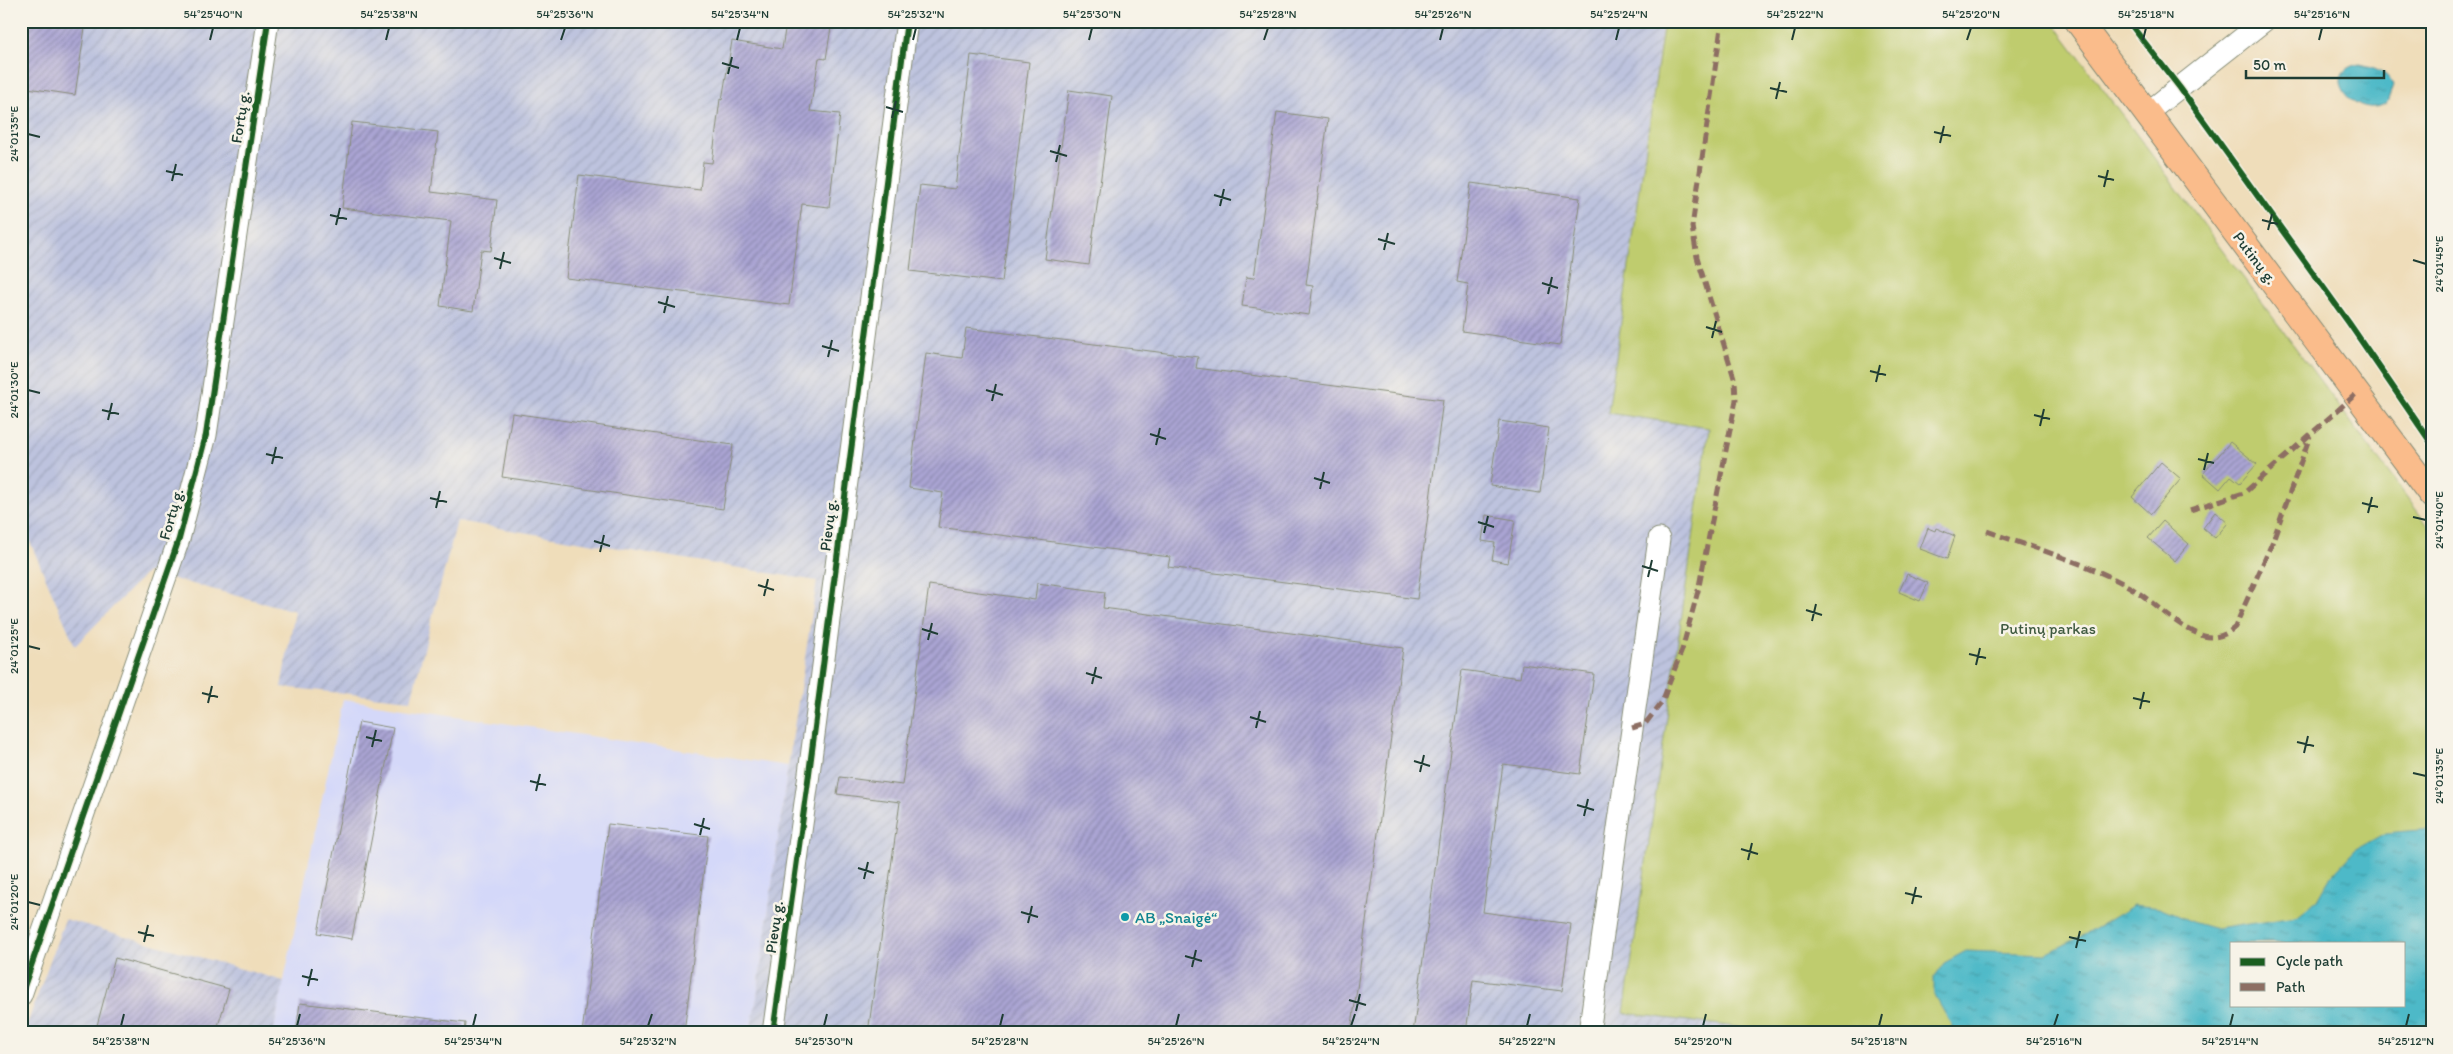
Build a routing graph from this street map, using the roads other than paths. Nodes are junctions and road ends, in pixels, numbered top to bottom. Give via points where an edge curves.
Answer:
1 (268, 21) edge
2 (907, 21) edge
3 (2078, 21) edge
4 (2264, 21) edge
5 (2147, 113) junction
6 (2432, 495) edge
7 (1659, 539) dead end
8 (21, 995) edge
9 (773, 1033) edge
10 (1589, 1033) edge

1 - 8 street, Fortų g. via 206,436 179,538
2 - 9 street, Pievų g.
3 - 5 main road, Putinų g.
4 - 5 street
5 - 6 main road, Putinų g.
7 - 10 street

